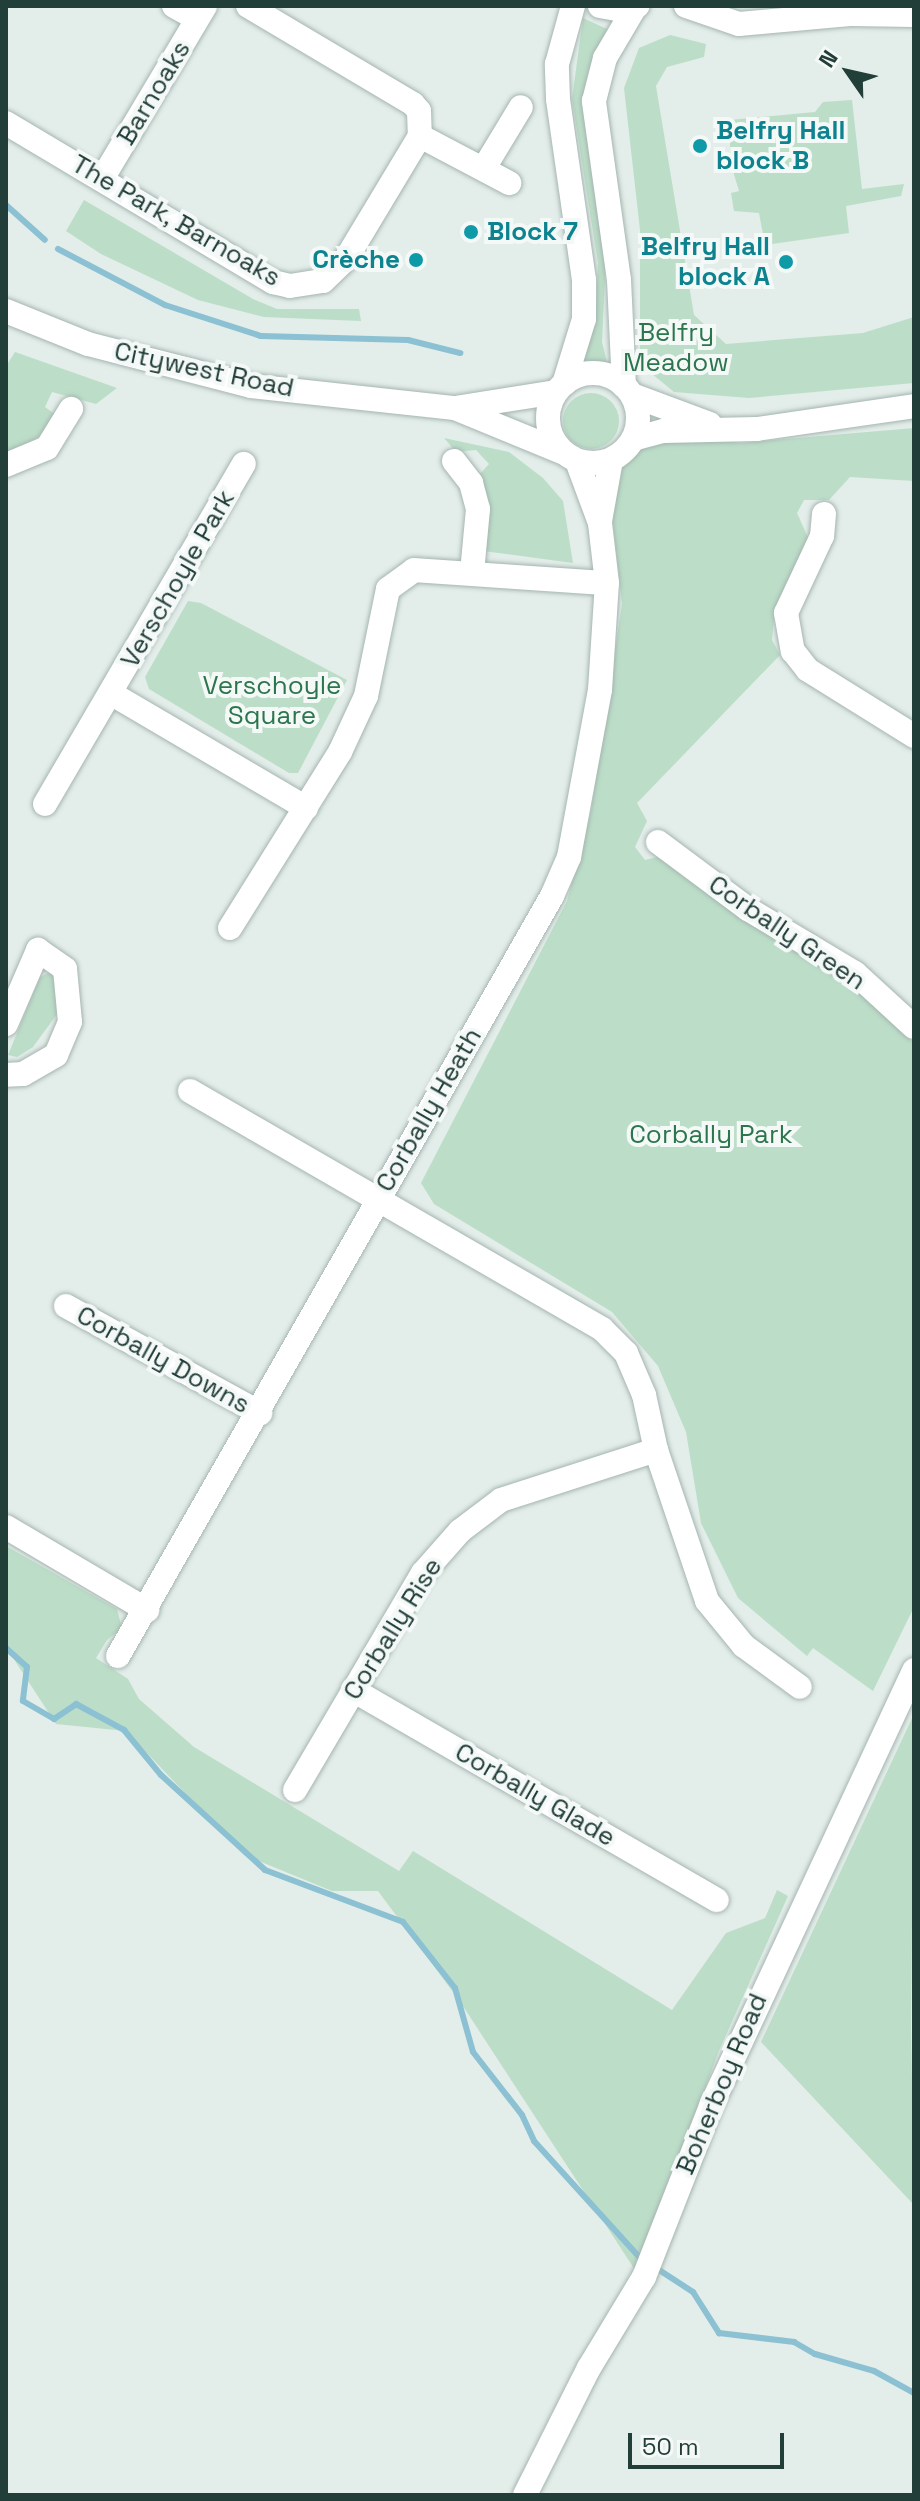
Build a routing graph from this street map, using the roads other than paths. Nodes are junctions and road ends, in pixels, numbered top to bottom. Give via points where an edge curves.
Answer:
1 (174, 6) edge
2 (248, 6) edge
3 (573, 6) edge
4 (600, 6) edge
5 (686, 6) edge
6 (636, 7) edge
7 (201, 13) edge
8 (914, 15) edge
9 (521, 107) dead end
10 (6, 123) edge
11 (420, 136) junction
12 (484, 168) junction
13 (102, 179) junction
14 (509, 183) dead end
15 (6, 311) edge
16 (560, 388) junction
17 (628, 391) junction
18 (914, 406) edge
19 (455, 408) junction
20 (71, 409) dead end
21 (723, 429) junction
22 (633, 439) junction
23 (570, 456) junction
24 (611, 460) junction
25 (454, 461) dead end
26 (244, 464) dead end
27 (6, 465) edge
28 (824, 514) dead end
29 (600, 523) junction
30 (472, 573) junction
31 (607, 583) junction
32 (112, 694) junction
33 (914, 736) edge
34 (45, 804) dead end
35 (306, 808) junction
36 (658, 842) dead end
37 (230, 928) dead end
38 (7, 1017) edge
39 (914, 1027) edge
40 (6, 1075) edge
41 (190, 1091) dead end
42 (379, 1197) junction
43 (66, 1306) dead end
44 (260, 1413) junction
45 (656, 1450) junction
46 (6, 1527) edge
47 (147, 1610) junction
48 (118, 1656) dead end
49 (914, 1670) edge
50 (800, 1687) dead end
51 (353, 1690) junction
52 (295, 1790) dead end
53 (717, 1900) dead end
54 (525, 2495) edge

1 - 7 street
2 - 11 street via 413,104 419,111
3 - 16 street via 557,64 558,99 584,280 584,319
4 - 6 street
5 - 8 street via 739,24 850,14
6 - 17 street via 605,58 594,101
7 - 13 street, Barnoaks
9 - 12 street
10 - 13 street, The Park, Barnoaks
11 - 12 street
11 - 13 street, The Park, Barnoaks via 346,259 323,281 290,286 273,282
12 - 14 street
15 - 19 street, Citywest Road via 88,344 239,383
16 - 17 street via 588,373
16 - 19 street, Citywest Road
16 - 23 street via 548,416
17 - 21 street
17 - 22 street via 637,410
18 - 21 street
19 - 23 street, Citywest Road
20 - 27 street via 47,448
21 - 22 street via 663,431
22 - 24 street
23 - 24 street
23 - 29 street
24 - 29 street
25 - 30 street via 471,483 478,509
26 - 32 street, Verschoyle Park
28 - 33 street via 822,536 786,613 793,651 808,670
29 - 31 street, Corbally Heath
30 - 31 street
30 - 35 street via 414,570 388,589 366,696
31 - 42 street, Corbally Heath via 600,690 569,857 552,896
32 - 34 street, Verschoyle Park
32 - 35 street, Verschoyle Park
35 - 37 street
36 - 39 street, Corbally Green via 748,909 855,973
38 - 40 street via 38,950 65,969 70,1022 56,1055 23,1074
41 - 42 street
42 - 44 street, Corbally Heath
42 - 45 street via 602,1329 626,1353 644,1395
43 - 44 street, Corbally Downs
44 - 47 street, Corbally Heath
45 - 50 street via 707,1601 744,1646
45 - 51 street, Corbally Rise via 501,1500 460,1531 423,1573
46 - 47 street
47 - 48 street, Corbally Heath
49 - 54 street, Boherboy Road via 711,2106 649,2267 589,2368
51 - 52 street, Corbally Rise
51 - 53 street, Corbally Glade

